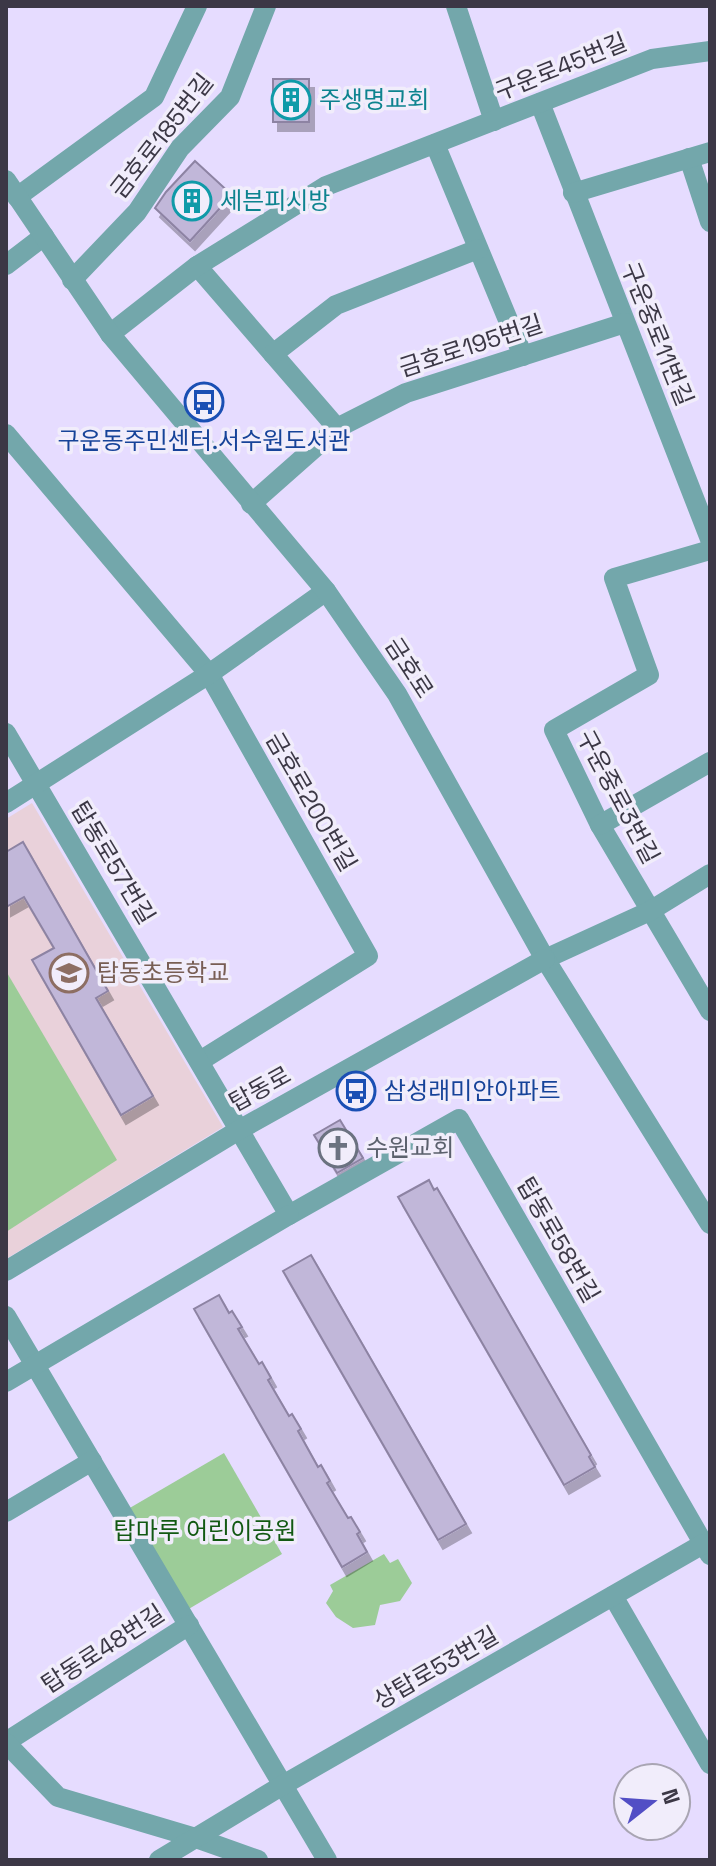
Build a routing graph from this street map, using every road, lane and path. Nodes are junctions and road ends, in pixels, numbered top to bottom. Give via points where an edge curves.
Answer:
1 (197, 6) edge
2 (266, 6) edge
3 (456, 6) edge
4 (710, 51) edge
5 (540, 103) junction
6 (494, 121) junction
7 (435, 144) junction
8 (710, 152) edge
9 (689, 158) junction
10 (12, 189) edge
11 (573, 193) junction
12 (710, 222) edge
13 (44, 236) junction
14 (478, 249) junction
15 (6, 265) edge
16 (197, 266) junction
17 (72, 280) junction
18 (625, 323) junction
19 (110, 334) junction
20 (273, 354) junction
21 (523, 356) junction
22 (337, 428) junction
23 (6, 434) edge
24 (251, 504) junction
25 (710, 539) edge
26 (710, 550) edge
27 (326, 591) junction
28 (209, 674) junction
29 (6, 733) edge
30 (710, 762) edge
31 (36, 783) junction
32 (6, 803) edge
33 (600, 825) junction
34 (710, 874) edge
35 (650, 911) junction
36 (545, 959) junction
37 (710, 1011) edge
38 (200, 1061) junction
39 (239, 1130) junction
40 (289, 1215) junction
41 (710, 1224) edge
42 (6, 1271) edge
43 (6, 1316) edge
44 (35, 1364) junction
45 (6, 1382) edge
46 (92, 1461) junction
47 (6, 1512) edge
48 (707, 1550) edge
49 (613, 1596) junction
50 (189, 1625) junction
51 (6, 1743) edge
52 (710, 1764) edge
53 (283, 1785) junction
54 (196, 1838) junction
55 (159, 1860) edge
56 (258, 1860) edge
57 (327, 1860) edge

1 - 10 street via 154,97
2 - 17 street, 금호로185번길 via 230,97 180,148 137,212
3 - 6 street
4 - 5 street, 구운로45번길 via 652,59
5 - 6 street, 구운로45번길
5 - 11 street, 구운중로11번길
6 - 7 street, 구운로45번길
7 - 14 street
7 - 16 street, 구운로45번길 via 326,186
8 - 9 street
9 - 11 street
9 - 12 street
10 - 13 street, 금호로
11 - 18 street, 구운중로11번길
13 - 15 street
13 - 17 street, 금호로
14 - 20 street via 336,305
14 - 21 street
16 - 19 street, 구운로45번길
16 - 20 street
17 - 19 street, 금호로
18 - 21 street, 금호로195번길
18 - 25 street, 구운중로11번길
19 - 24 street, 금호로
20 - 22 street
21 - 22 street, 금호로195번길 via 406,393
22 - 24 street, 금호로195번길
23 - 28 street, 금호로200번길
24 - 27 street, 금호로
26 - 33 street, 구운중로3번길 via 614,578 649,675 554,730
27 - 28 street
27 - 36 street, 금호로 via 397,694
28 - 31 street
28 - 38 street, 금호로200번길 via 368,956
29 - 31 street, 탑동로57번길
30 - 33 street
31 - 32 street
31 - 38 street, 탑동로57번길
33 - 35 street, 구운중로3번길
34 - 35 street, 탑동로
35 - 36 street, 탑동로
35 - 37 street, 구운중로3번길
36 - 39 street, 탑동로
36 - 41 street, 금호로
38 - 39 street, 탑동로57번길
39 - 40 street
39 - 42 street, 탑동로
40 - 44 street, 탑동로58번길
40 - 48 street, 탑동로58번길 via 459,1119
43 - 44 street, 탑동로48번길
44 - 45 street
44 - 46 street, 탑동로48번길
46 - 47 street
46 - 50 street, 탑동로48번길
48 - 49 street, 상탑로53번길
49 - 52 street
49 - 53 street, 상탑로53번길
50 - 51 street, 탑동로48번길
50 - 53 street, 탑동로48번길
51 - 54 street via 58,1797
53 - 54 street, 상탑로53번길
53 - 57 street, 탑동로48번길
54 - 55 street, 상탑로53번길
54 - 56 street

